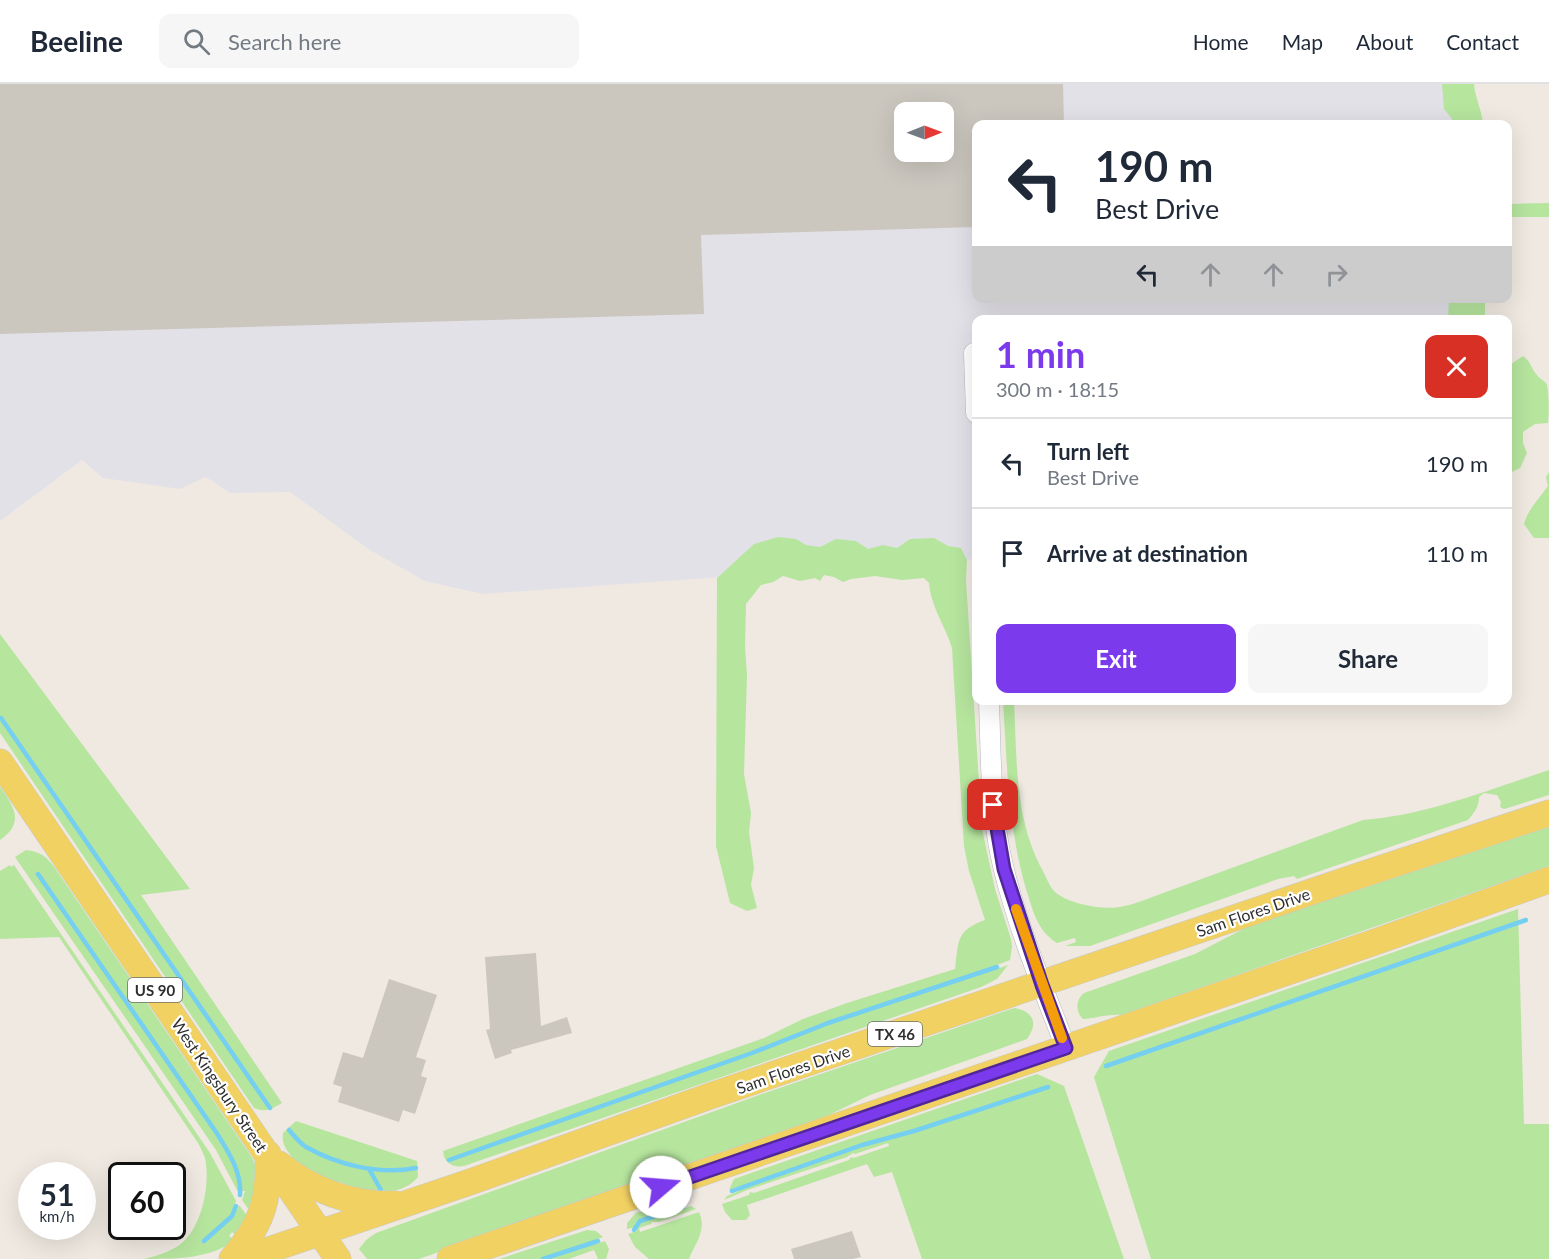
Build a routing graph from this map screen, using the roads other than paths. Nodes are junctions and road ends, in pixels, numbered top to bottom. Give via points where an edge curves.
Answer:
1 (989, 705) edge
2 (0, 762) edge
3 (1549, 813) edge
4 (1549, 880) edge
5 (1042, 985) junction
6 (1066, 1048) junction
7 (268, 1154) junction
8 (408, 1204) junction
9 (321, 1234) junction
10 (454, 1258) edge
11 (232, 1259) edge
12 (242, 1259) edge
13 (338, 1259) edge

1 - 5 street via 992,790 1004,869
2 - 7 main road, West Kingsbury Street / US 90
3 - 5 main road, Sam Flores Drive / TX 46
4 - 6 main road
5 - 6 street
5 - 8 main road, Sam Flores Drive / TX 46 via 710,1096
6 - 10 main road
7 - 8 main road via 297,1177 336,1195 371,1203
7 - 9 main road, West Kingsbury Street / US 90
7 - 11 main road via 264,1208 256,1227
8 - 9 main road, Sam Flores Drive / TX 46
9 - 12 main road, Sam Flores Drive / TX 46
9 - 13 main road, West Kingsbury Street / US 90

